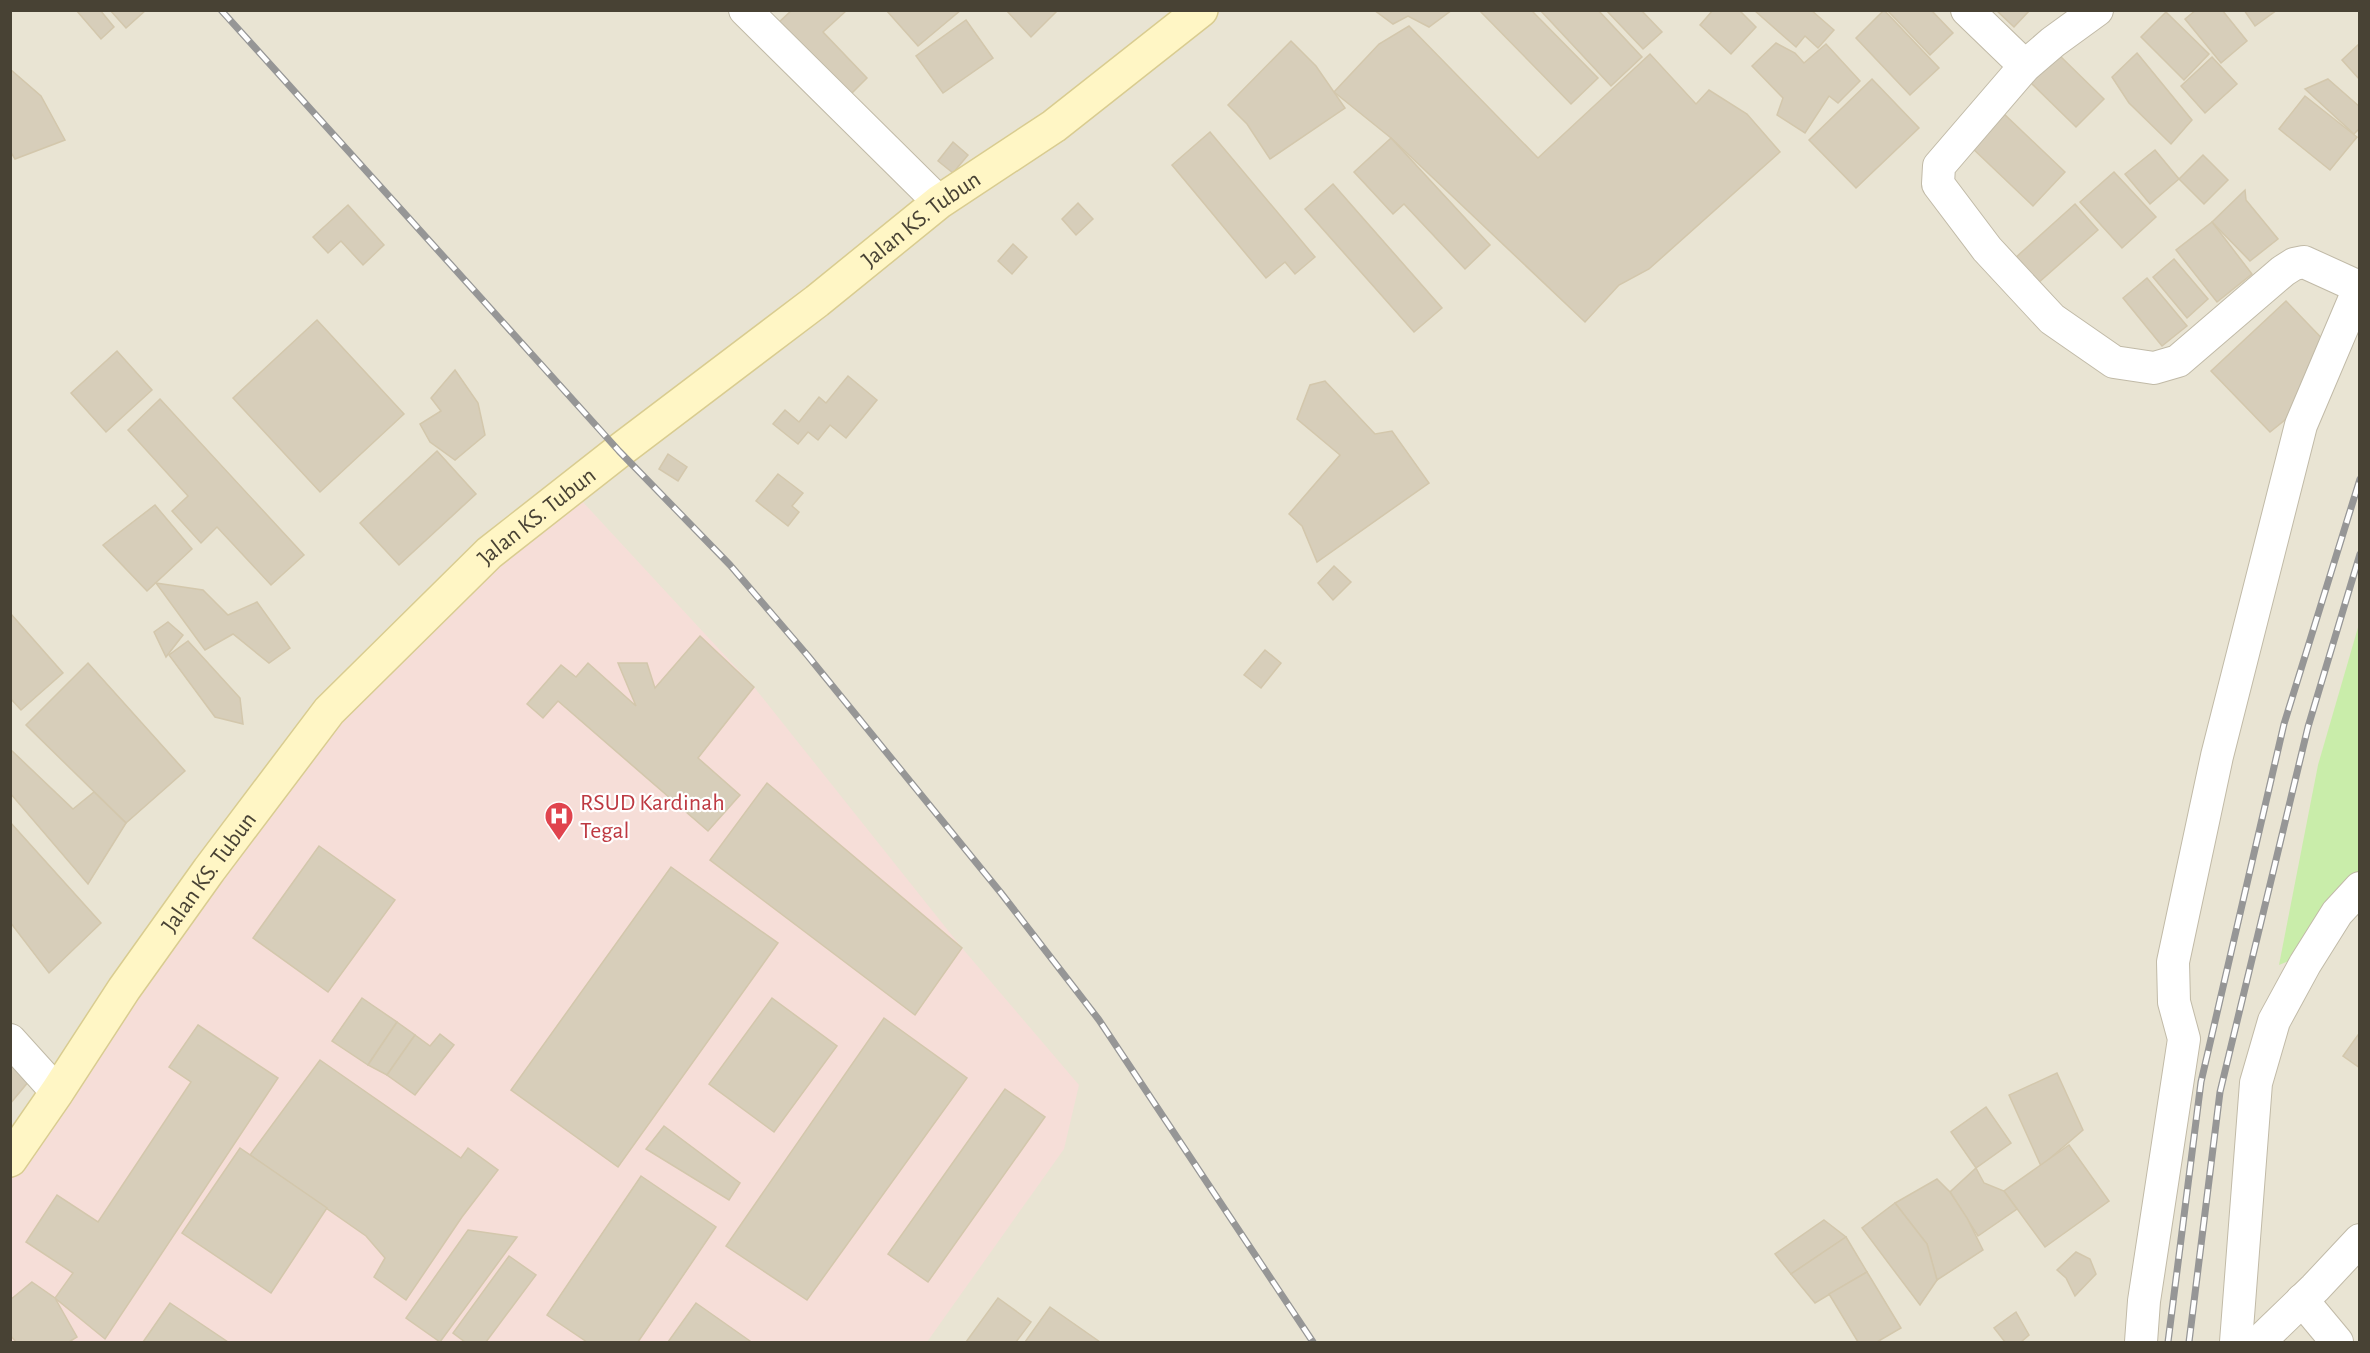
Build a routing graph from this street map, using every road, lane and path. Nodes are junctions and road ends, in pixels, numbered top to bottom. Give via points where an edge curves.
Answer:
1 (745, 10) edge
2 (1201, 10) edge
3 (1967, 10) edge
4 (2097, 10) edge
5 (2025, 66) junction
6 (939, 202) junction
7 (2359, 287) edge
8 (2360, 888) edge
9 (10, 1040) edge
10 (57, 1092) junction
11 (10, 1160) edge
12 (2360, 1240) edge
13 (2302, 1300) junction
14 (2141, 1342) edge
15 (2236, 1342) edge
16 (2259, 1342) edge
17 (2337, 1342) edge

1 - 6 street
2 - 6 main road, Jalan KS. Tubun via 1054,126
3 - 5 street
4 - 5 street
5 - 7 street via 1939,166 1938,184 1987,249 2052,319 2114,362 2154,368 2178,361 2294,264 2304,262
6 - 10 main road, Jalan KS. Tubun via 817,301 489,553 329,711 124,989
7 - 14 street via 2301,425 2217,756 2186,899 2174,962 2174,1002 2184,1039
8 - 15 street via 2337,913 2274,1021 2256,1083
9 - 10 street
10 - 11 main road, Jalan KS. Tubun
12 - 13 street
13 - 16 street
13 - 17 street

